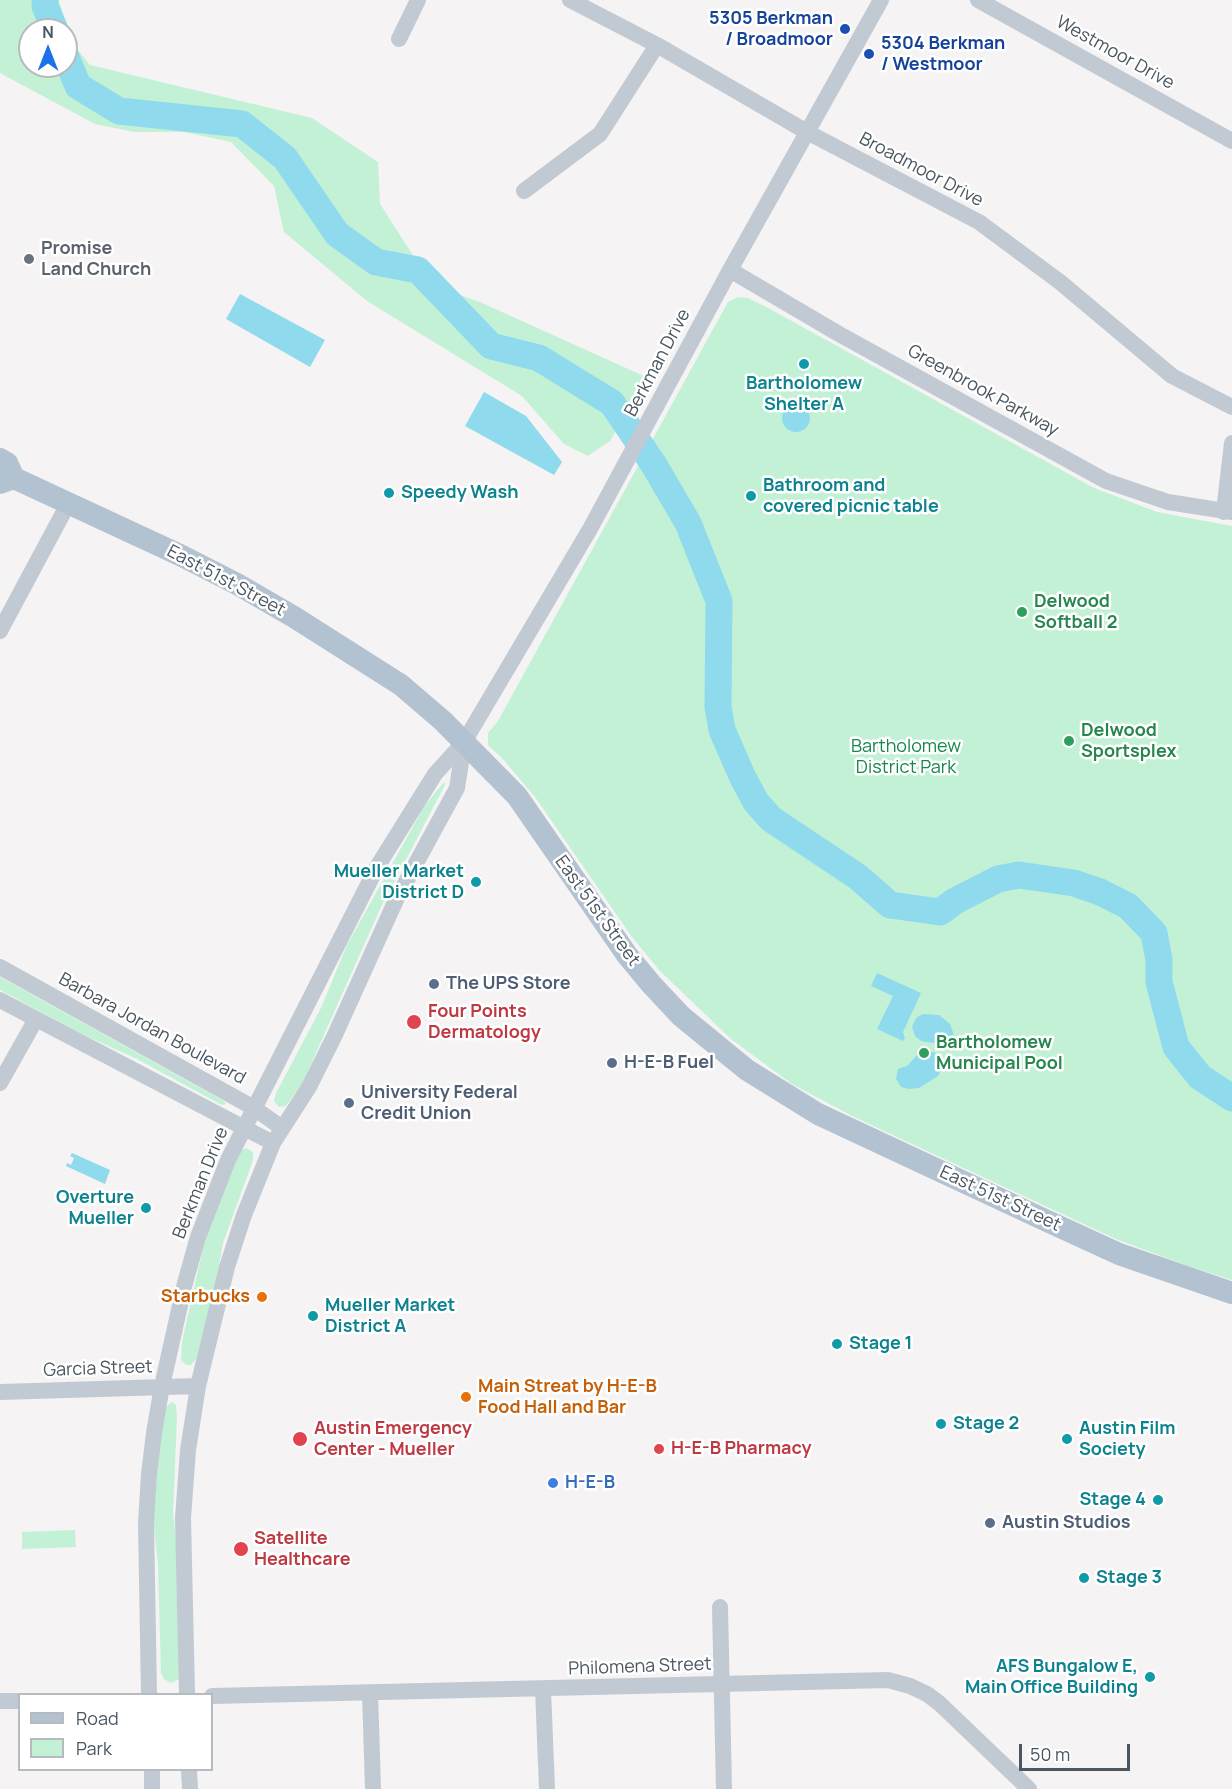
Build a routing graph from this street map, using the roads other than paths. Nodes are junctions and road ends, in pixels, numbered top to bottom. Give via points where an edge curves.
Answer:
1 (418, 0) edge
2 (570, 0) edge
3 (881, 0) edge
4 (978, 0) edge
5 (399, 39) dead end
6 (657, 45) junction
7 (807, 132) junction
8 (1232, 141) edge
9 (524, 191) dead end
10 (730, 270) junction
11 (1232, 407) edge
12 (1232, 443) edge
13 (0, 459) edge
14 (7, 481) edge
15 (68, 504) junction
16 (1228, 512) edge
17 (0, 631) edge
18 (464, 742) junction
19 (0, 967) edge
20 (0, 1000) edge
21 (36, 1019) junction
22 (0, 1083) edge
23 (254, 1108) junction
24 (244, 1128) junction
25 (282, 1128) junction
26 (273, 1143) junction
27 (1232, 1293) edge
28 (162, 1386) junction
29 (198, 1386) junction
30 (0, 1392) edge
31 (720, 1607) dead end
32 (722, 1683) junction
33 (543, 1689) junction
34 (149, 1693) edge
35 (187, 1693) edge
36 (370, 1693) junction
37 (213, 1696) edge
38 (0, 1701) edge
39 (18, 1701) edge
40 (152, 1771) edge
41 (189, 1771) edge
42 (153, 1789) edge
43 (190, 1789) edge
44 (373, 1789) edge
45 (547, 1789) edge
46 (724, 1789) edge
47 (1029, 1789) edge

1 - 5 street
2 - 6 street, Broadmoor Drive
3 - 7 street, Berkman Drive
4 - 8 street, Westmoor Drive
6 - 7 street, Broadmoor Drive
6 - 9 street via 600,134
7 - 10 street, Berkman Drive
7 - 11 street, Broadmoor Drive via 979,222 1060,282 1172,376
10 - 16 street, Greenbrook Parkway via 1106,481 1168,502
10 - 18 street, Berkman Drive via 578,549
12 - 16 street
13 - 14 main road via 7,463
14 - 15 main road, East 51st Street
15 - 17 street
15 - 18 main road, East 51st Street via 228,579 331,639 401,685
18 - 23 street, Berkman Drive via 435,774 377,867
18 - 25 street, Berkman Drive via 457,788 396,900 317,1070
18 - 27 main road, East 51st Street via 517,796 651,984 681,1016 747,1070 818,1114 1119,1254
19 - 23 street, Barbara Jordan Boulevard
20 - 21 street
21 - 22 street
21 - 24 street
23 - 24 street, Berkman Drive
23 - 25 street, Barbara Jordan Boulevard
24 - 26 street
24 - 28 street, Berkman Drive via 198,1237
25 - 26 street, Berkman Drive
26 - 29 street, Berkman Drive via 227,1268
28 - 29 street, Garcia Street
28 - 30 street, Garcia Street
28 - 34 street, Berkman Drive via 147,1498
29 - 35 street, Berkman Drive via 183,1518
31 - 32 street
32 - 33 street, Philomena Street
32 - 46 street
32 - 47 street, Philomena Street via 870,1679 910,1686 939,1703
33 - 36 street, Philomena Street
33 - 45 street
36 - 37 street, Philomena Street
36 - 44 street
38 - 39 street
40 - 42 street
41 - 43 street

